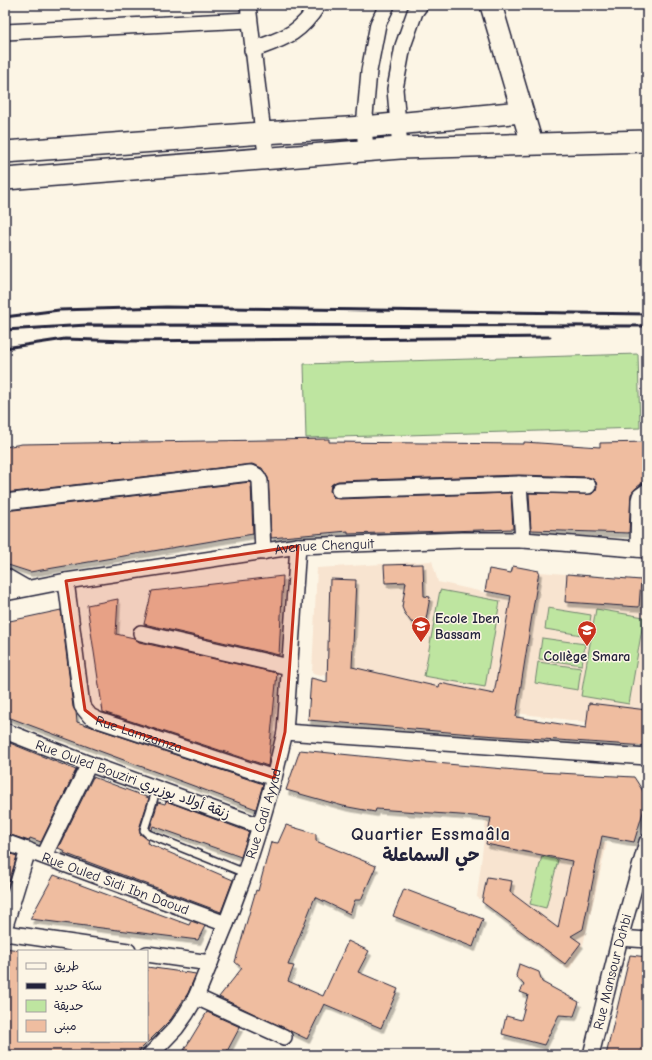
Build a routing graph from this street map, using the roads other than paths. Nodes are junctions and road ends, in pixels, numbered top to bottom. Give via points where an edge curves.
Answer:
1 (248, 5) edge
2 (318, 5) edge
3 (387, 5) edge
4 (420, 5) edge
5 (491, 5) edge
6 (249, 20) junction
7 (5, 32) edge
8 (252, 50) junction
9 (522, 112) junction
10 (397, 123) junction
11 (364, 127) junction
12 (263, 133) junction
13 (647, 141) edge
14 (532, 144) junction
15 (400, 148) junction
16 (366, 150) junction
17 (5, 152) edge
18 (267, 159) junction
19 (5, 179) edge
20 (519, 484) junction
21 (588, 486) dead end
22 (339, 490) dead end
23 (647, 491) edge
24 (5, 502) edge
25 (523, 540) junction
26 (298, 546) junction
27 (642, 549) edge
28 (263, 552) junction
29 (5, 576) edge
30 (66, 582) junction
31 (26, 588) junction
32 (5, 593) edge
33 (141, 633) dead end
34 (289, 667) junction
35 (5, 731) edge
36 (285, 732) junction
37 (647, 757) edge
38 (89, 764) junction
39 (274, 778) junction
40 (157, 788) junction
41 (260, 826) junction
42 (5, 842) edge
43 (647, 842) edge
44 (28, 850) junction
45 (44, 856) junction
46 (246, 873) junction
47 (226, 924) junction
48 (5, 926) edge
49 (5, 933) edge
50 (620, 938) junction
51 (647, 940) edge
52 (121, 950) edge
53 (148, 954) edge
54 (210, 963) junction
55 (196, 997) junction
56 (284, 1037) dead end
57 (150, 1055) edge
58 (591, 1055) edge

1 - 6 street
2 - 8 street via 309,20 297,30 285,38
3 - 11 street via 378,24 368,71
4 - 10 street via 415,12 402,53 395,89
5 - 9 street
6 - 7 street
6 - 8 street
8 - 12 street
9 - 10 street
9 - 14 street
10 - 11 street
10 - 15 street
11 - 12 street
11 - 16 street
12 - 17 street
12 - 18 street
13 - 14 street
14 - 15 street
15 - 16 street
16 - 18 street
18 - 19 street
20 - 21 street
20 - 22 street
20 - 25 street
23 - 27 street via 639,500
24 - 28 street via 250,473 258,476 260,481
25 - 26 street, Avenue Chenguit
25 - 27 street, Avenue Chenguit
26 - 28 street, Avenue Chenguit
26 - 34 street, Rue Cadi Ayyad
28 - 30 street, Avenue Chenguit
29 - 31 street
30 - 31 street, Avenue Chenguit
30 - 39 street, Rue Lamzamza via 82,706 90,716
31 - 32 street, Avenue Chenguit
33 - 34 street
34 - 36 street, Rue Cadi Ayyad
35 - 38 street, Rue Ouled Bouziri زنقة أولاد بوزيري
36 - 37 street
36 - 39 street, Rue Cadi Ayyad
38 - 40 street, Rue Ouled Bouziri زنقة أولاد بوزيري
38 - 45 street
39 - 41 street, Rue Cadi Ayyad
40 - 41 street, Rue Ouled Bouziri زنقة أولاد بوزيري
40 - 46 lane via 144,830 148,834
41 - 46 street, Rue Cadi Ayyad
42 - 44 street, Rue Ouled Sidi Ibn Daoud
43 - 50 street, Rue Mansour Dahbi
44 - 45 street, Rue Ouled Sidi Ibn Daoud
44 - 48 street
45 - 47 street, Rue Ouled Sidi Ibn Daoud
46 - 47 street, Rue Cadi Ayyad
47 - 54 street, Rue Cadi Ayyad
49 - 52 street
50 - 51 street
50 - 58 street, Rue Mansour Dahbi
53 - 54 street
54 - 55 street, Rue Cadi Ayyad
55 - 56 street
55 - 57 street, Rue Cadi Ayyad via 176,1028

